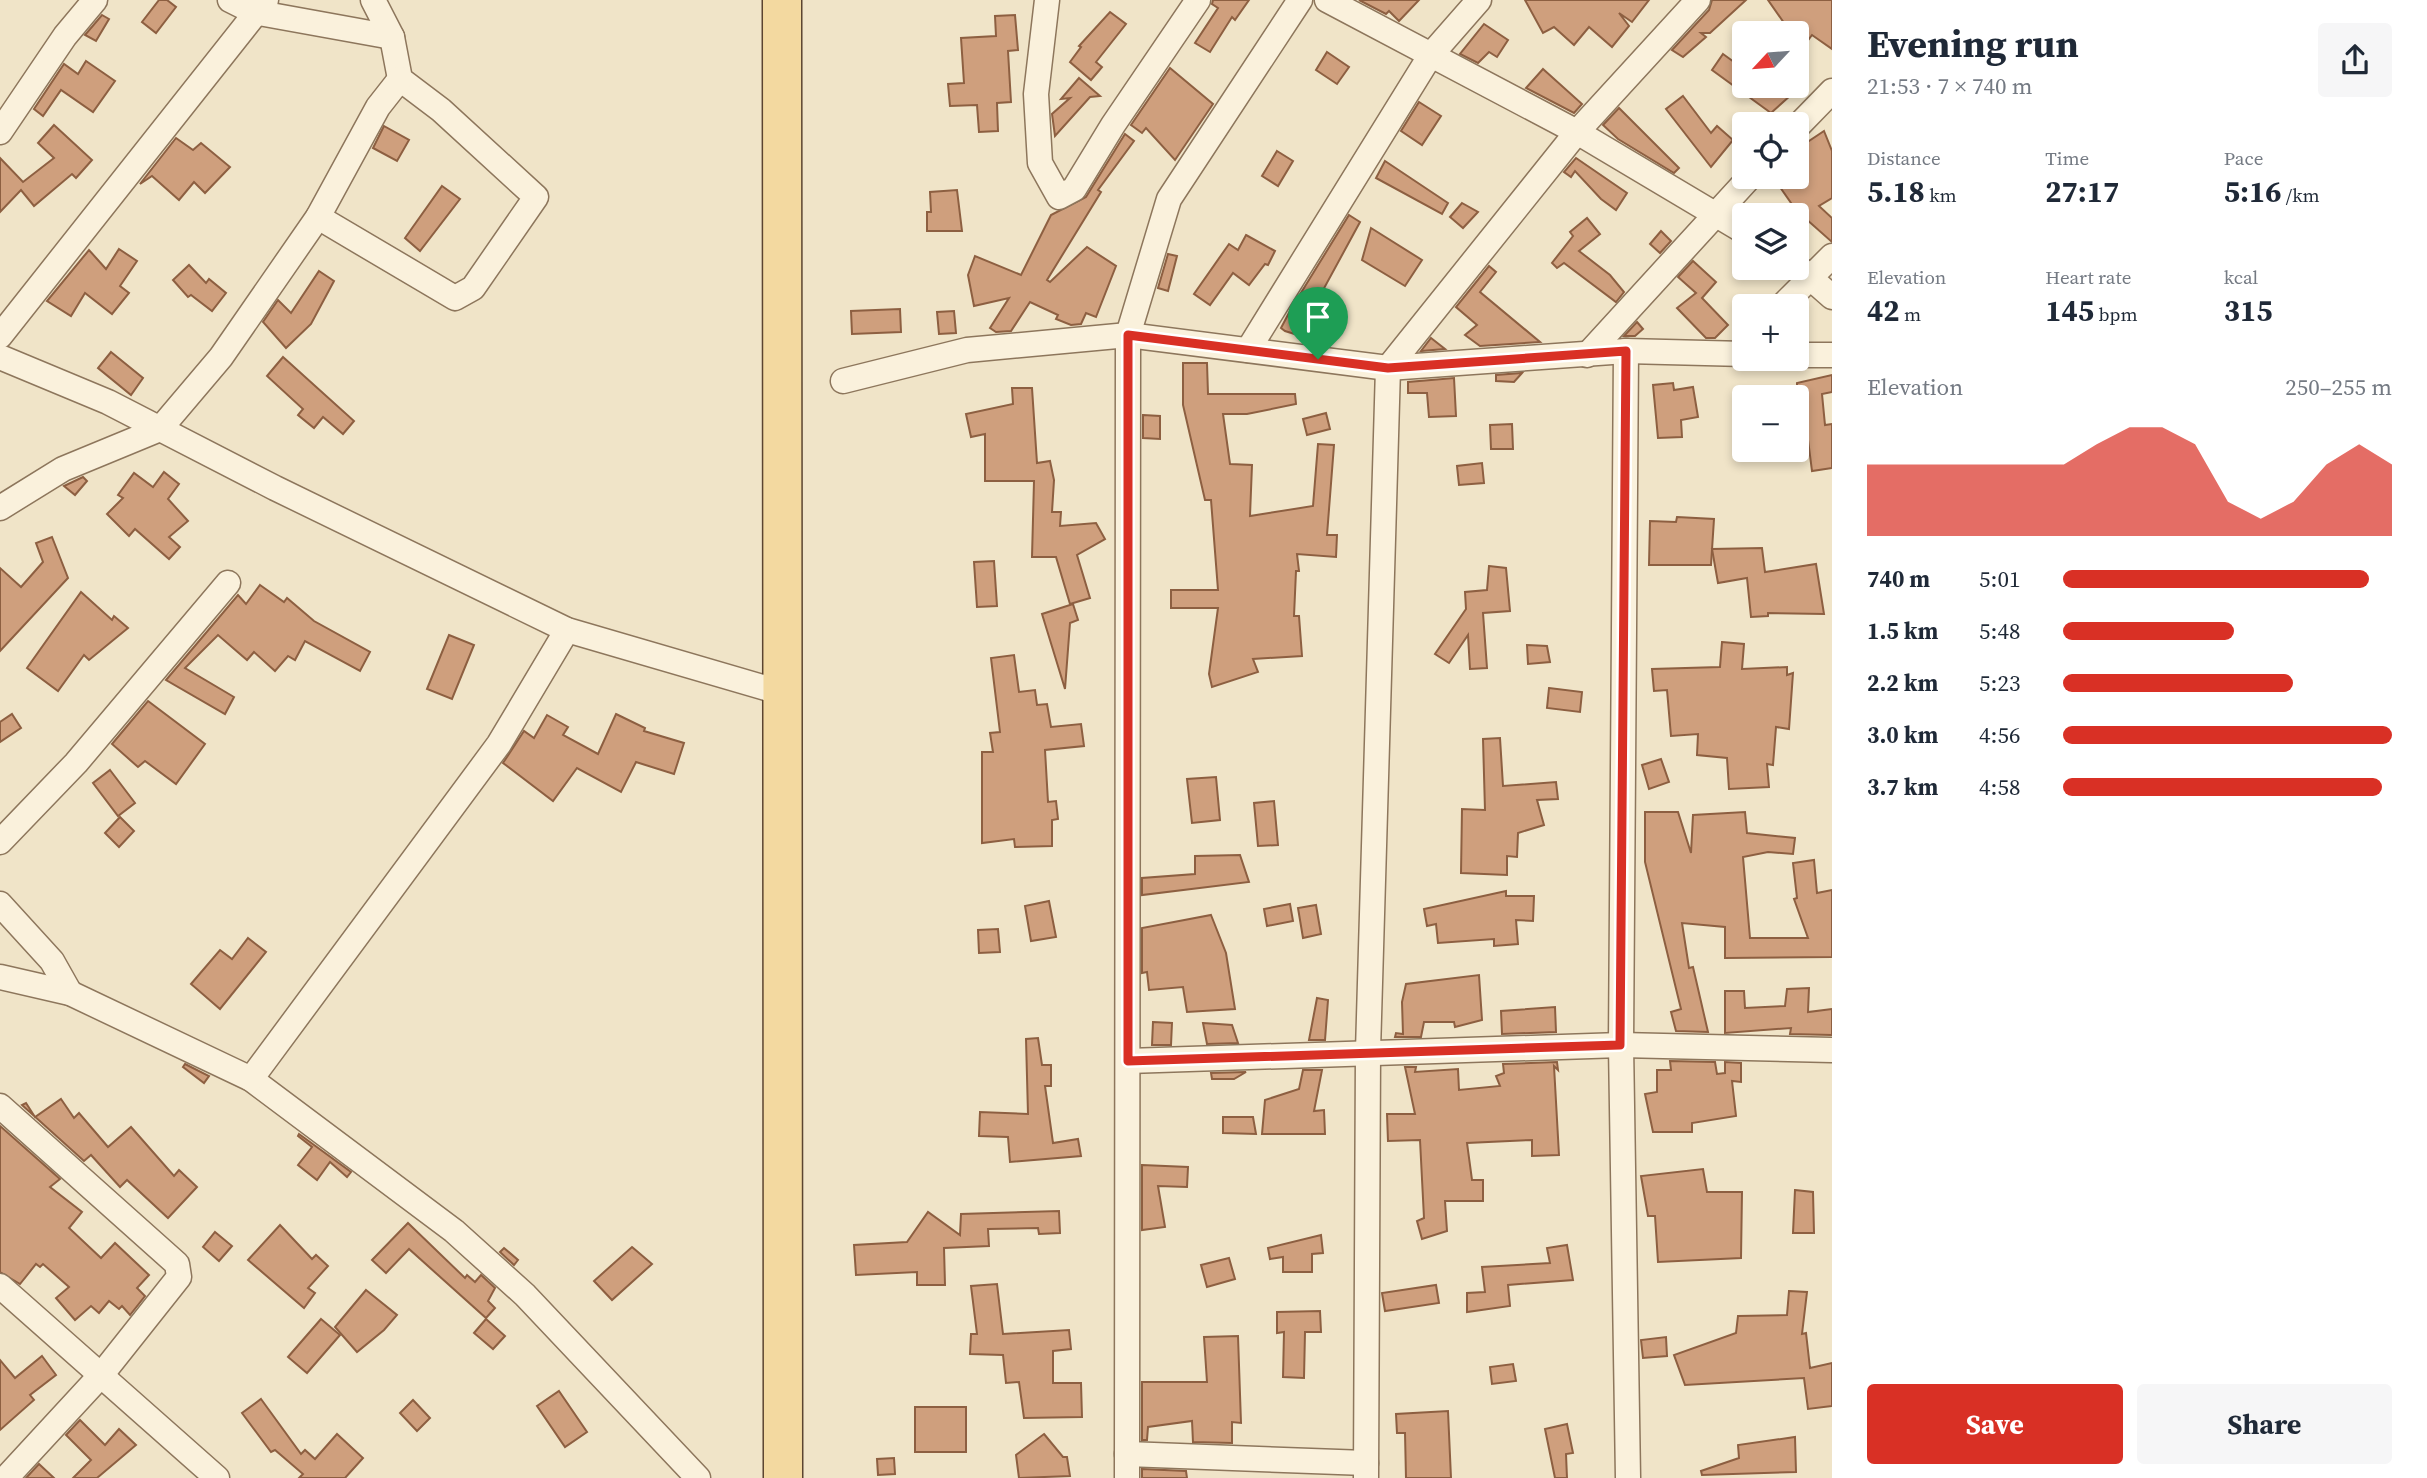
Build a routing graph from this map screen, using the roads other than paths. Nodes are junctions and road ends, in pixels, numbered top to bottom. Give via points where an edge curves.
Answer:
1 (94, 0) edge
2 (230, 0) edge
3 (373, 0) edge
4 (782, 0) edge
5 (1047, 0) edge
6 (1198, 0) edge
7 (1300, 0) edge
8 (1327, 0) edge
9 (1479, 0) edge
10 (1698, 0) edge
11 (260, 6) edge
12 (392, 37) junction
13 (1430, 56) junction
14 (400, 79) junction
15 (1832, 90) edge
16 (1809, 114) edge
17 (0, 132) edge
18 (1577, 132) junction
19 (1739, 189) edge
20 (1716, 213) junction
21 (318, 217) junction
22 (1732, 223) edge
23 (1832, 257) edge
24 (1809, 268) edge
25 (1809, 276) edge
26 (1832, 297) edge
27 (1128, 335) junction
28 (0, 336) edge
29 (1248, 350) junction
30 (1626, 351) junction
31 (1732, 351) edge
32 (1587, 355) junction
33 (1809, 355) edge
34 (1832, 355) edge
35 (0, 357) edge
36 (1388, 368) junction
37 (843, 381) dead end
38 (160, 429) junction
39 (0, 509) edge
40 (228, 583) dead end
41 (568, 629) junction
42 (783, 693) junction
43 (0, 842) edge
44 (0, 904) edge
45 (0, 977) edge
46 (70, 993) junction
47 (1620, 1045) junction
48 (1368, 1051) junction
49 (1832, 1051) edge
50 (1128, 1061) junction
51 (251, 1079) junction
52 (0, 1106) edge
53 (2, 1292) edge
54 (102, 1374) junction
55 (1127, 1466) edge
56 (1366, 1470) edge
57 (202, 1474) edge
58 (6, 1478) edge
59 (698, 1478) edge
60 (783, 1478) edge
61 (1628, 1478) edge

1 - 17 street
2 - 11 street
3 - 12 street
4 - 42 main road
5 - 6 street via 1037,105 1040,163 1059,197 1074,189
7 - 27 street via 1169,199
8 - 13 street
9 - 13 street
10 - 18 street
11 - 12 street
11 - 28 street
12 - 14 street
13 - 18 street
13 - 29 street
14 - 21 street via 378,107
14 - 21 street via 536,197 473,288 454,298
15 - 16 street
18 - 20 street
18 - 36 street
19 - 20 street
20 - 22 street
20 - 32 street
21 - 38 street via 221,357
23 - 24 street
25 - 26 street
27 - 29 street
27 - 37 street via 967,350
27 - 50 street
29 - 36 street
30 - 31 street
30 - 32 street
30 - 47 street
32 - 36 street
33 - 34 street
35 - 38 street
36 - 48 street
38 - 39 street via 62,469
38 - 41 street
40 - 43 street via 76,763
41 - 42 street
41 - 51 street via 499,744
42 - 60 main road
44 - 46 street via 52,961
45 - 46 street
46 - 51 street
47 - 48 street
47 - 49 street
47 - 61 street
48 - 50 street
48 - 56 street
50 - 55 street
51 - 59 street via 454,1231 525,1296
52 - 54 street via 177,1264 179,1278
53 - 54 street
54 - 57 street
54 - 58 street
55 - 56 street

